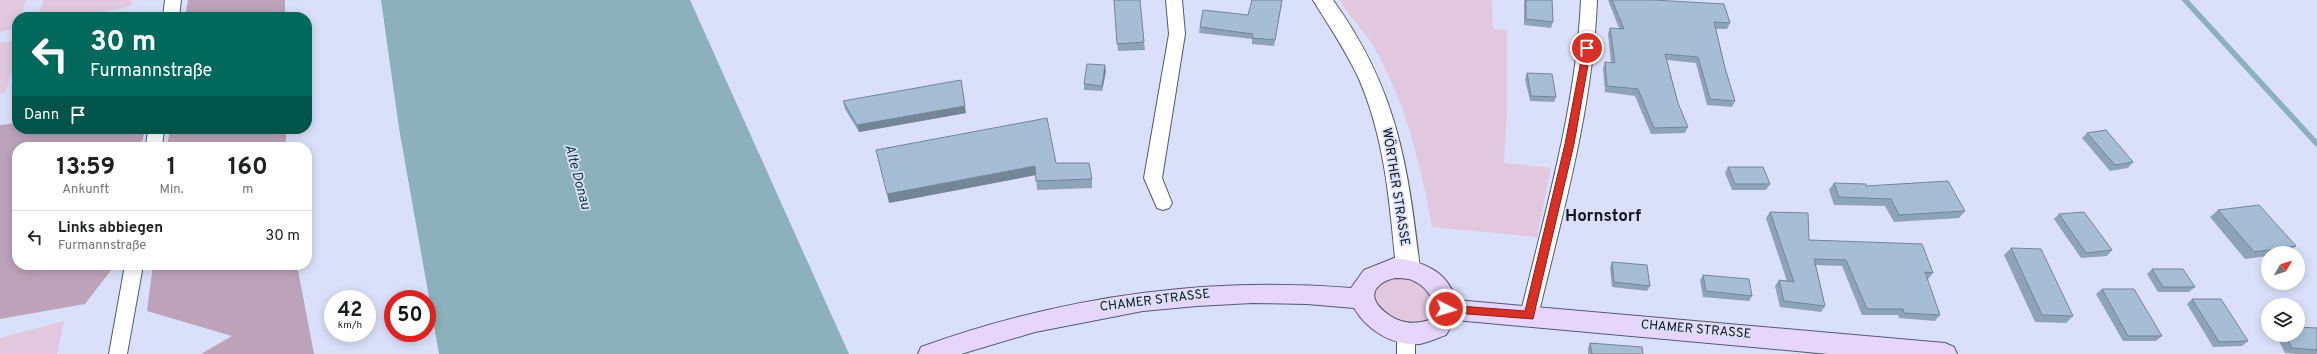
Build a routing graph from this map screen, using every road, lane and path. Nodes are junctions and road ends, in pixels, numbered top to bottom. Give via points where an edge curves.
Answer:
1 (173, 0) edge
2 (1174, 0) edge
3 (1323, 0) edge
4 (1589, 0) edge
5 (172, 12) edge
6 (1163, 203) dead end
7 (1408, 269) junction
8 (133, 270) edge
9 (1362, 299) junction
10 (1454, 310) junction
11 (1529, 316) junction
12 (1406, 346) edge
13 (118, 354) edge
14 (930, 354) edge
15 (1945, 354) edge

1 - 5 street
2 - 6 street via 1177,34 1153,178
3 - 7 street, WÖRTHER STRASSE via 1351,42 1378,101 1387,131 1397,185
4 - 11 street via 1587,48 1571,140
7 - 9 main road via 1394,268 1381,271 1371,278 1364,288
7 - 10 main road via 1420,273 1435,284
8 - 13 street
9 - 12 main road via 1370,321
9 - 14 main road, CHAMER STRASSE via 1316,294 1257,293 1220,293 1151,299 1087,311 960,343
10 - 11 main road, CHAMER STRASSE
10 - 12 main road via 1438,327
11 - 15 main road, CHAMER STRASSE

